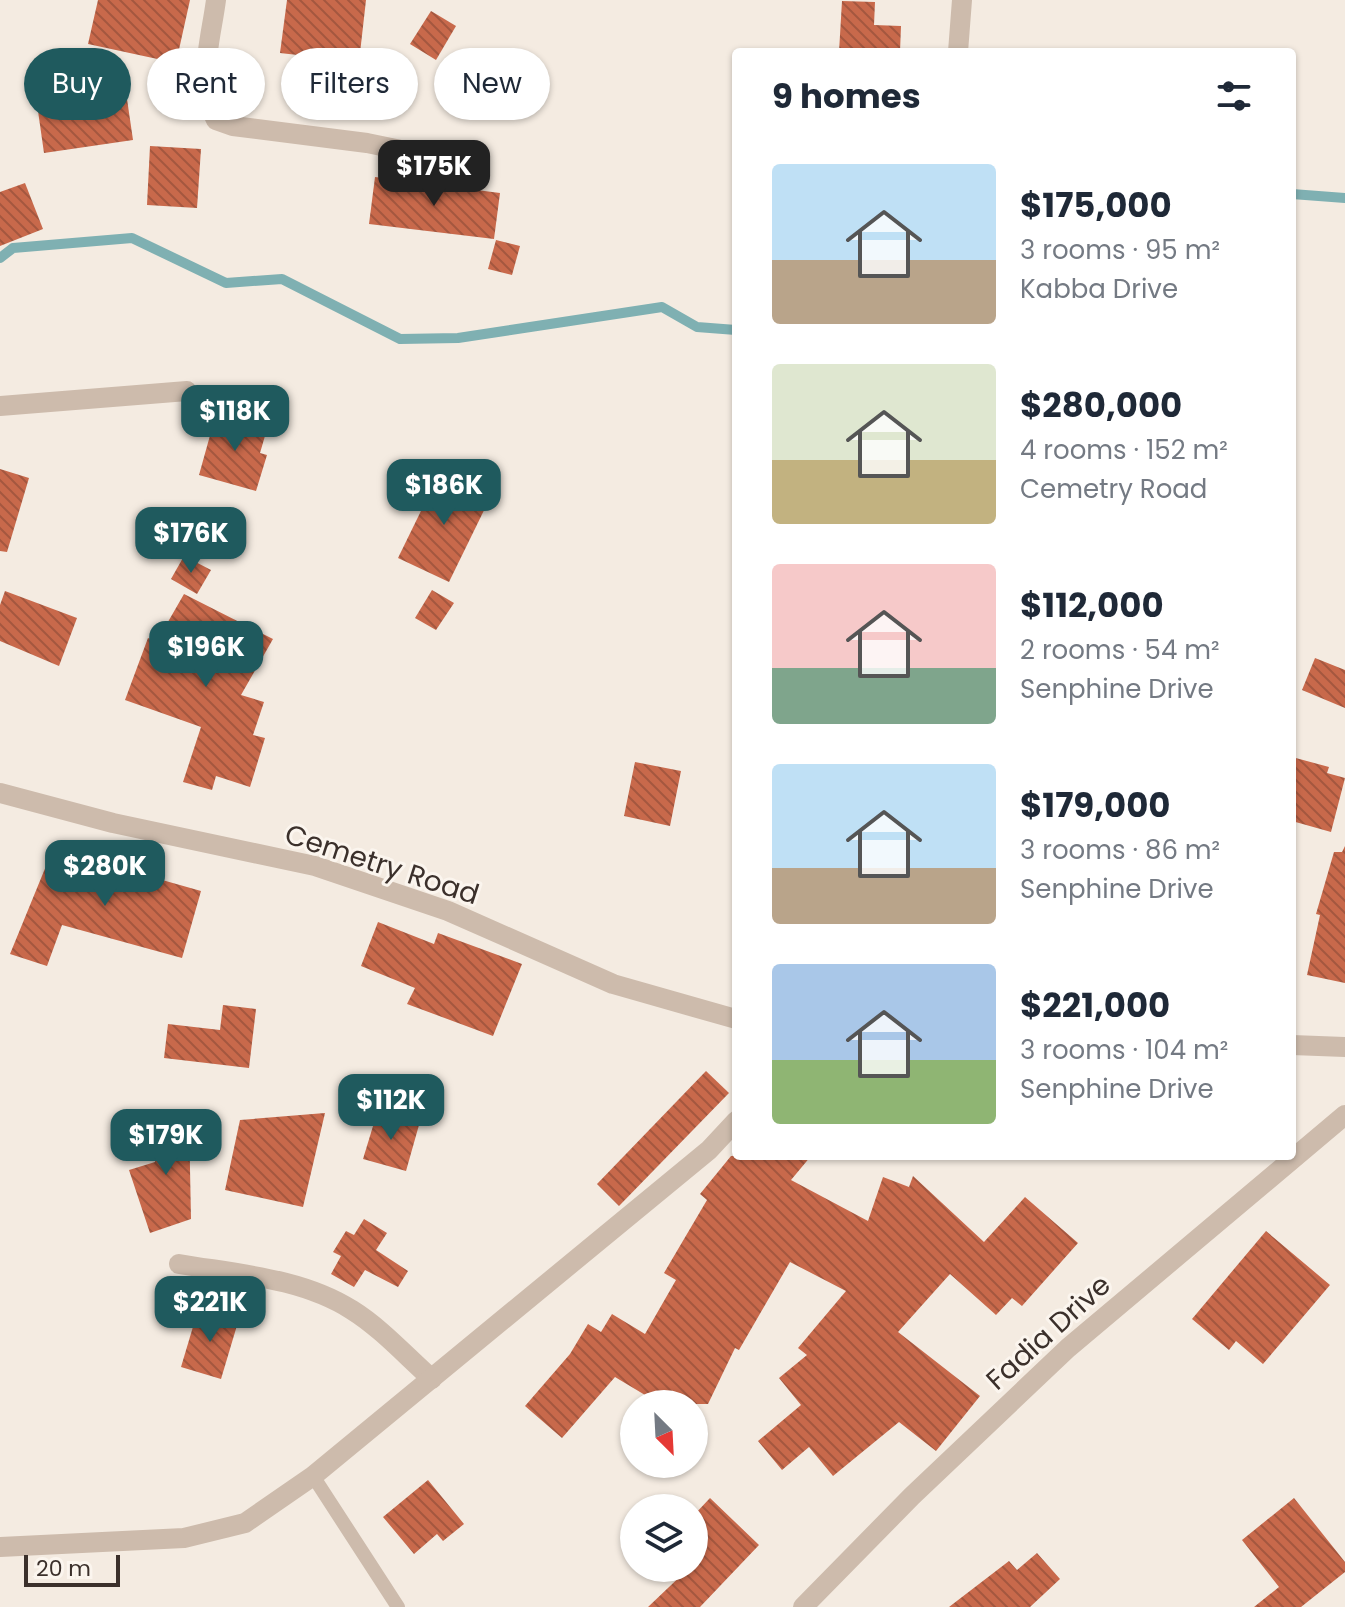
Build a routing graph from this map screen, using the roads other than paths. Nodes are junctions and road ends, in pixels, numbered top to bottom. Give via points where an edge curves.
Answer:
1 (216, 0) edge
2 (962, 0) edge
3 (958, 48) edge
4 (464, 163) dead end
5 (187, 391) dead end
6 (0, 406) edge
7 (0, 793) edge
8 (732, 1018) edge
9 (1296, 1045) edge
10 (1345, 1047) edge
11 (1345, 1115) edge
12 (732, 1125) edge
13 (1296, 1156) edge
14 (1292, 1160) edge
15 (179, 1264) dead end
16 (432, 1379) junction
17 (313, 1476) junction
18 (0, 1547) edge
19 (398, 1607) edge
20 (803, 1607) edge

1 - 4 street via 206,78 206,103 216,120
2 - 3 street
5 - 6 street
7 - 8 street, Cemetry Road via 315,866 448,911 613,984
9 - 10 street
11 - 13 street, Fadia Drive
12 - 16 street via 709,1150
14 - 20 street, Fadia Drive via 1068,1348
15 - 16 street via 323,1294 354,1311
16 - 17 street
17 - 18 street via 245,1523 184,1538
17 - 19 lane

